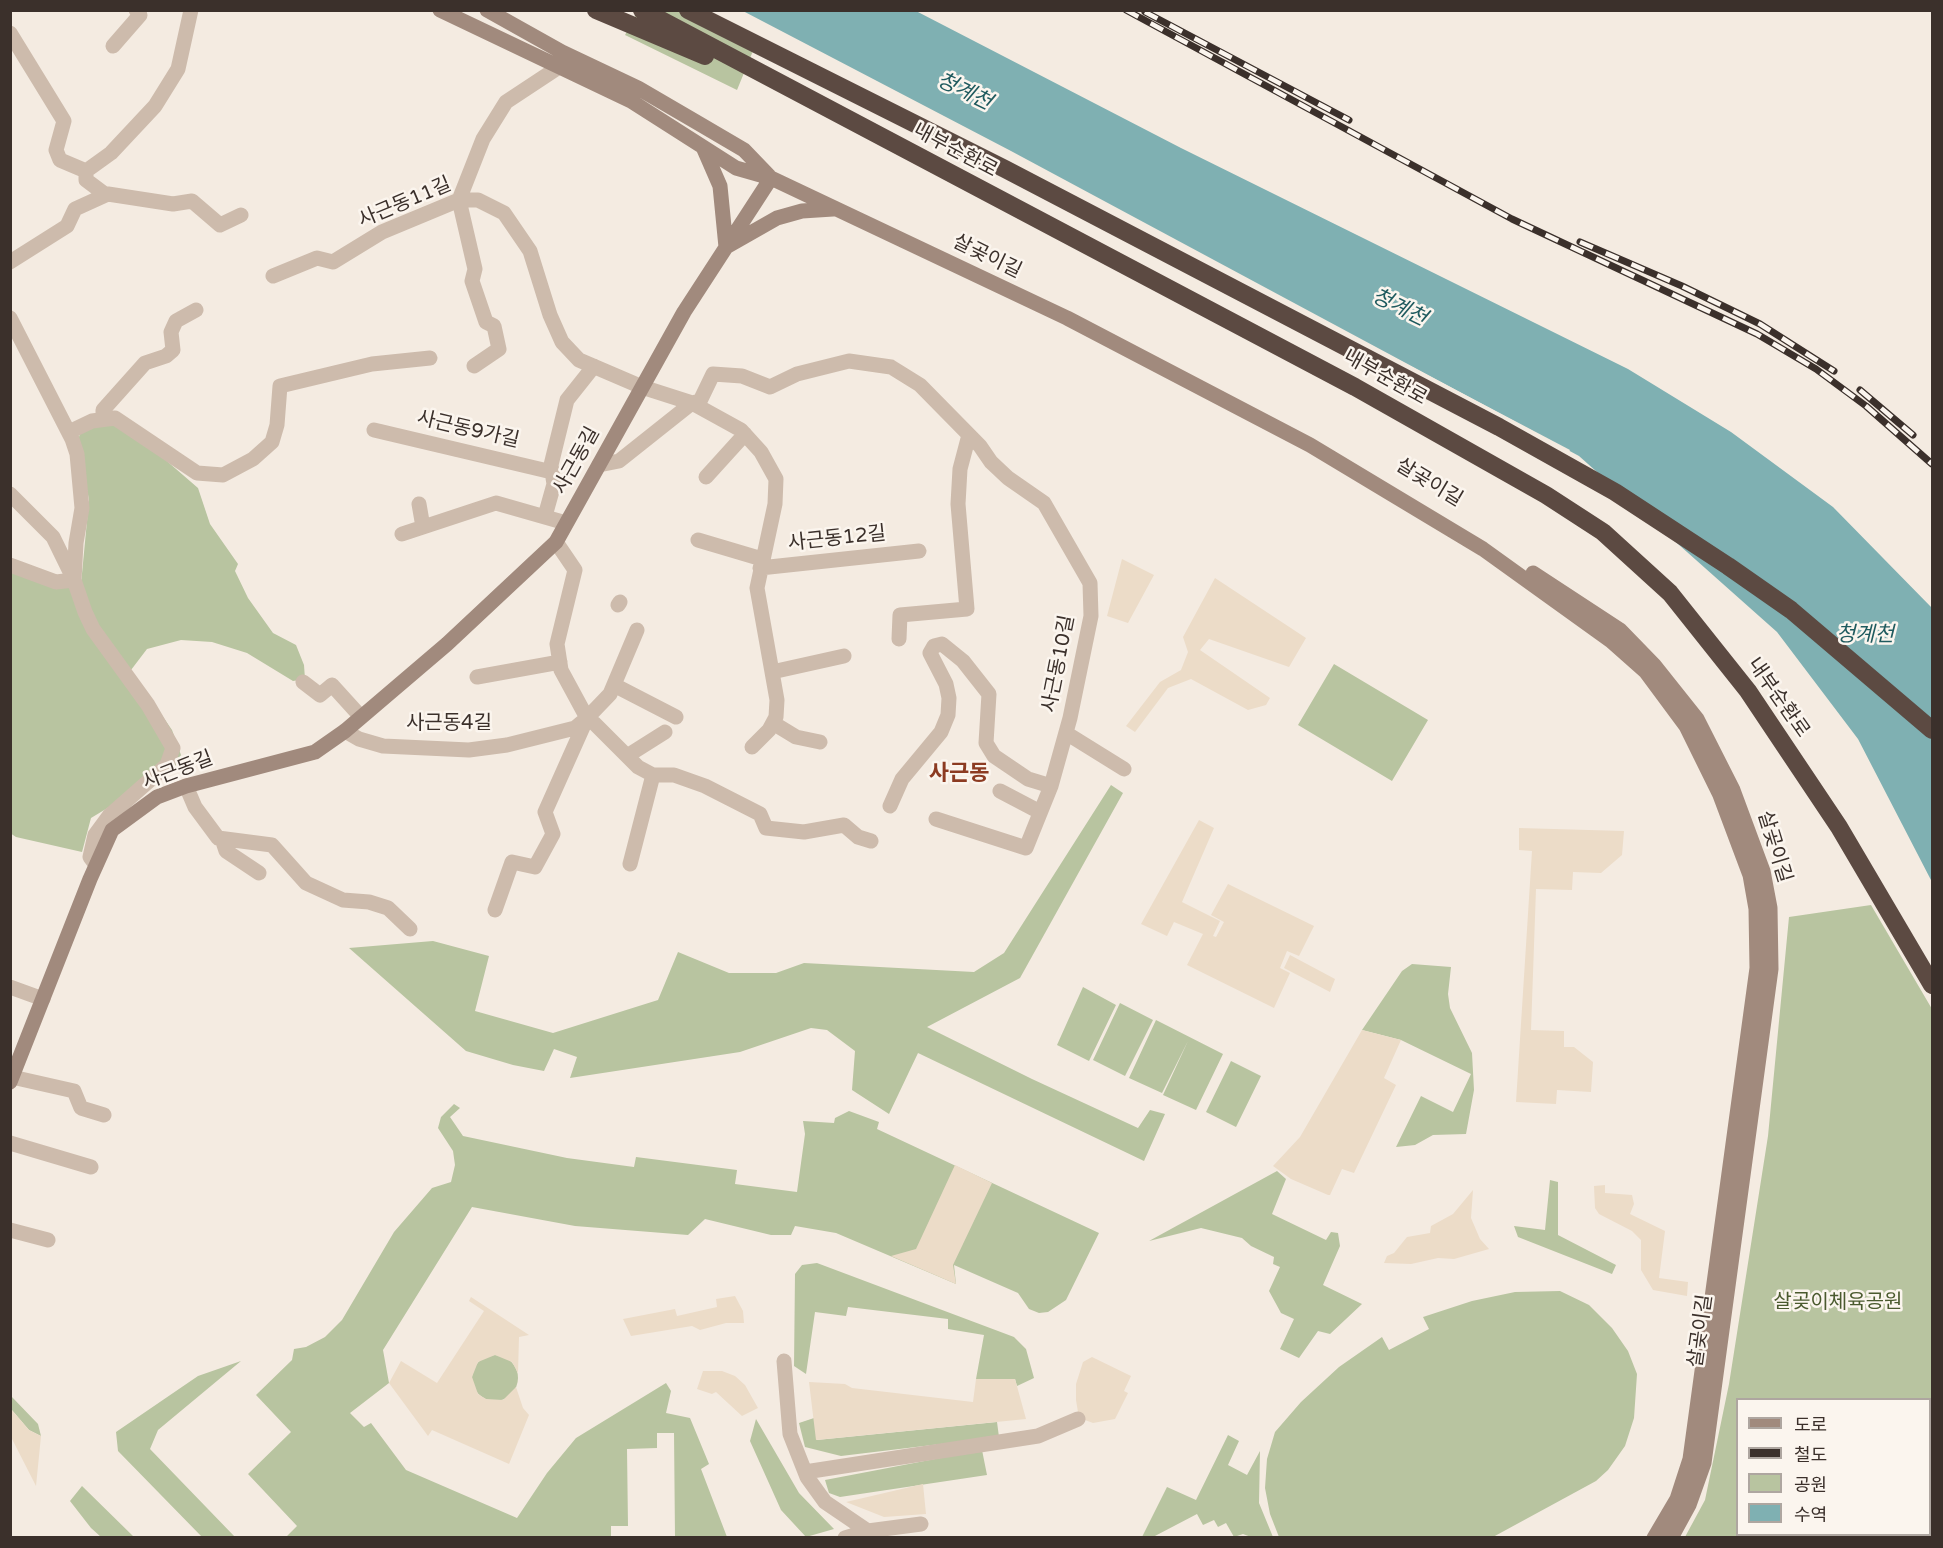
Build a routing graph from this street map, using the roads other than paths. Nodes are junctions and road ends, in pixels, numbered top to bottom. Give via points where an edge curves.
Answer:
1 (135, 10) edge
2 (191, 10) edge
3 (440, 10) edge
4 (487, 10) edge
5 (596, 10) edge
6 (642, 10) edge
7 (688, 10) edge
8 (10, 33) edge
9 (113, 46) dead end
10 (559, 67) junction
11 (814, 102) junction
12 (703, 147) junction
13 (86, 171) junction
14 (771, 178) junction
15 (106, 195) junction
16 (459, 200) junction
17 (836, 208) junction
18 (241, 215) dead end
19 (726, 247) junction
20 (10, 262) edge
21 (273, 276) dead end
22 (196, 310) dead end
23 (11, 319) edge
24 (430, 358) dead end
25 (474, 366) dead end
26 (594, 366) junction
27 (642, 387) junction
28 (692, 403) junction
29 (102, 418) junction
30 (374, 430) dead end
31 (69, 432) junction
32 (745, 434) junction
33 (974, 440) junction
34 (1311, 445) junction
35 (599, 465) junction
36 (552, 472) junction
37 (706, 477) dead end
38 (10, 494) edge
39 (419, 504) dead end
40 (545, 516) junction
41 (566, 523) junction
42 (423, 527) junction
43 (402, 534) dead end
44 (698, 540) dead end
45 (556, 542) junction
46 (919, 551) dead end
47 (761, 563) junction
48 (10, 565) edge
49 (74, 579) junction
50 (637, 630) dead end
51 (899, 639) dead end
52 (844, 656) dead end
53 (560, 662) junction
54 (772, 672) junction
55 (477, 677) dead end
56 (303, 682) dead end
57 (615, 685) junction
58 (362, 717) junction
59 (676, 717) dead end
60 (587, 718) junction
61 (773, 723) junction
62 (1932, 730) edge
63 (345, 731) junction
64 (665, 732) dead end
65 (1066, 733) junction
66 (820, 742) dead end
67 (752, 747) dead end
68 (627, 756) junction
69 (1124, 769) dead end
70 (653, 774) junction
71 (186, 786) junction
72 (1051, 786) junction
73 (1000, 791) dead end
74 (890, 806) dead end
75 (1040, 812) junction
76 (936, 819) dead end
77 (222, 839) junction
78 (871, 841) dead end
79 (630, 864) dead end
80 (96, 865) junction
81 (259, 873) dead end
82 (495, 910) dead end
83 (410, 929) dead end
84 (1932, 985) edge
85 (10, 987) edge
86 (43, 999) junction
87 (11, 1079) edge
88 (104, 1115) dead end
89 (10, 1143) edge
90 (91, 1167) dead end
91 (10, 1230) edge
92 (48, 1240) dead end
93 (784, 1361) dead end
94 (1078, 1419) dead end
95 (805, 1472) junction
96 (921, 1524) dead end
97 (873, 1534) edge
98 (845, 1538) edge
99 (1654, 1538) edge
100 (1671, 1538) edge

1 - 9 street via 140,15
2 - 13 street via 178,69 155,106 111,153
3 - 10 main road, 살곶이길
4 - 14 main road, 살곶이길 via 638,88 744,150
5 - 11 highway
6 - 11 highway, 내부순환로
7 - 62 highway, 내부순환로 via 1005,169 1499,427 1615,492 1791,610
8 - 13 street via 64,121 56,150 60,160
10 - 12 main road, 살곶이길 via 632,101
10 - 16 street via 506,102 483,139
11 - 84 highway, 내부순환로 via 1355,387 1546,495 1603,532 1670,593 1748,691 1839,827
12 - 14 main road, 살곶이길 via 736,168
12 - 19 main road via 720,186
13 - 15 street via 86,180
14 - 17 main road, 살곶이길
14 - 19 main road, 사근동길
15 - 18 street via 173,204 192,201 220,225
15 - 20 street via 75,210 67,226
16 - 21 street, 사근동11길 via 382,232 333,262 317,258
16 - 25 street via 475,269 472,281 486,322 494,326 499,349
16 - 26 street, 사근동11길 via 478,200 504,213 530,251 549,315 562,342 579,360
17 - 19 main road via 777,218
17 - 34 main road, 살곶이길 via 1067,318
19 - 27 main road, 사근동길
22 - 29 street via 176,321 171,332 173,350 145,363 104,410
23 - 31 street
24 - 29 street via 372,364 280,386 272,442 253,459 223,475 197,472 115,418
26 - 27 street, 사근동11길
26 - 36 street via 567,400
27 - 28 street, 사근동12길
27 - 35 main road, 사근동길
28 - 32 street, 사근동12길
28 - 33 street, 사근동10길 via 700,401 713,374 742,376 770,387 797,374 849,361 891,367 921,385
28 - 35 street, 사근동10길 via 619,461
29 - 31 street
30 - 36 street, 사근동9가길
31 - 49 street via 77,454 82,491
32 - 37 street
32 - 47 street, 사근동12길 via 776,479 775,504
33 - 51 street via 960,469 958,504 967,609 900,615
33 - 65 street, 사근동10길 via 1008,478 1044,503 1089,583 1091,616
34 - 99 main road, 살곶이길 via 1483,549 1611,641 1646,672 1686,726 1720,795 1750,875 1756,909 1757,968 1690,1460 1677,1499
34 - 100 main road, 살곶이길 via 1355,463 1485,541 1620,630 1654,664 1697,719 1733,790 1763,871 1770,908 1771,969 1731,1270 1704,1463 1689,1505
35 - 41 main road, 사근동길
36 - 40 street via 554,484
38 - 49 street via 53,537
39 - 42 street
40 - 41 street
40 - 42 street via 496,503
41 - 45 main road, 사근동길
42 - 43 street
44 - 47 street, 사근동12길
45 - 53 street via 574,570 557,644
45 - 58 main road, 사근동길
46 - 47 street, 사근동12길
47 - 54 street, 사근동12길 via 757,588
48 - 49 street via 56,582
49 - 80 street via 93,629 148,705 172,748 167,765 109,816 96,835 90,856
50 - 57 street
52 - 54 street
53 - 55 street
53 - 60 street
54 - 61 street, 사근동12길 via 777,700
56 - 58 street via 320,695 332,685
57 - 59 street
57 - 60 street
58 - 63 main road, 사근동길
60 - 63 street, 사근동4길 via 575,729 469,750 383,746 359,740
60 - 68 street
60 - 82 street via 545,813 553,834 536,867 512,862
61 - 66 street via 796,737
61 - 67 street
63 - 71 main road, 사근동길 via 315,752
64 - 68 street
65 - 69 street
65 - 72 street, 사근동10길
68 - 70 street
70 - 78 street via 674,775 705,786 760,814 766,828 804,832 844,825 858,837
70 - 79 street
71 - 77 street via 195,807
71 - 80 main road, 사근동길 via 157,797 112,830
72 - 74 street via 1029,778 994,756 986,742 989,694 979,678 942,644 934,646 930,653 946,684 948,715 941,732 902,779
72 - 75 street, 사근동10길
73 - 75 street
75 - 76 street, 사근동10길 via 1026,848
77 - 81 street via 226,851
77 - 83 street via 272,845 306,883 343,900 388,908
80 - 86 main road, 사근동길
85 - 86 street
86 - 87 main road, 사근동길
87 - 88 street, 사근동길 via 74,1091 81,1108
89 - 90 street
91 - 92 street
93 - 95 street via 790,1434
94 - 95 street via 1047,1434
95 - 97 street via 825,1502 839,1505
96 - 97 street
97 - 98 street

